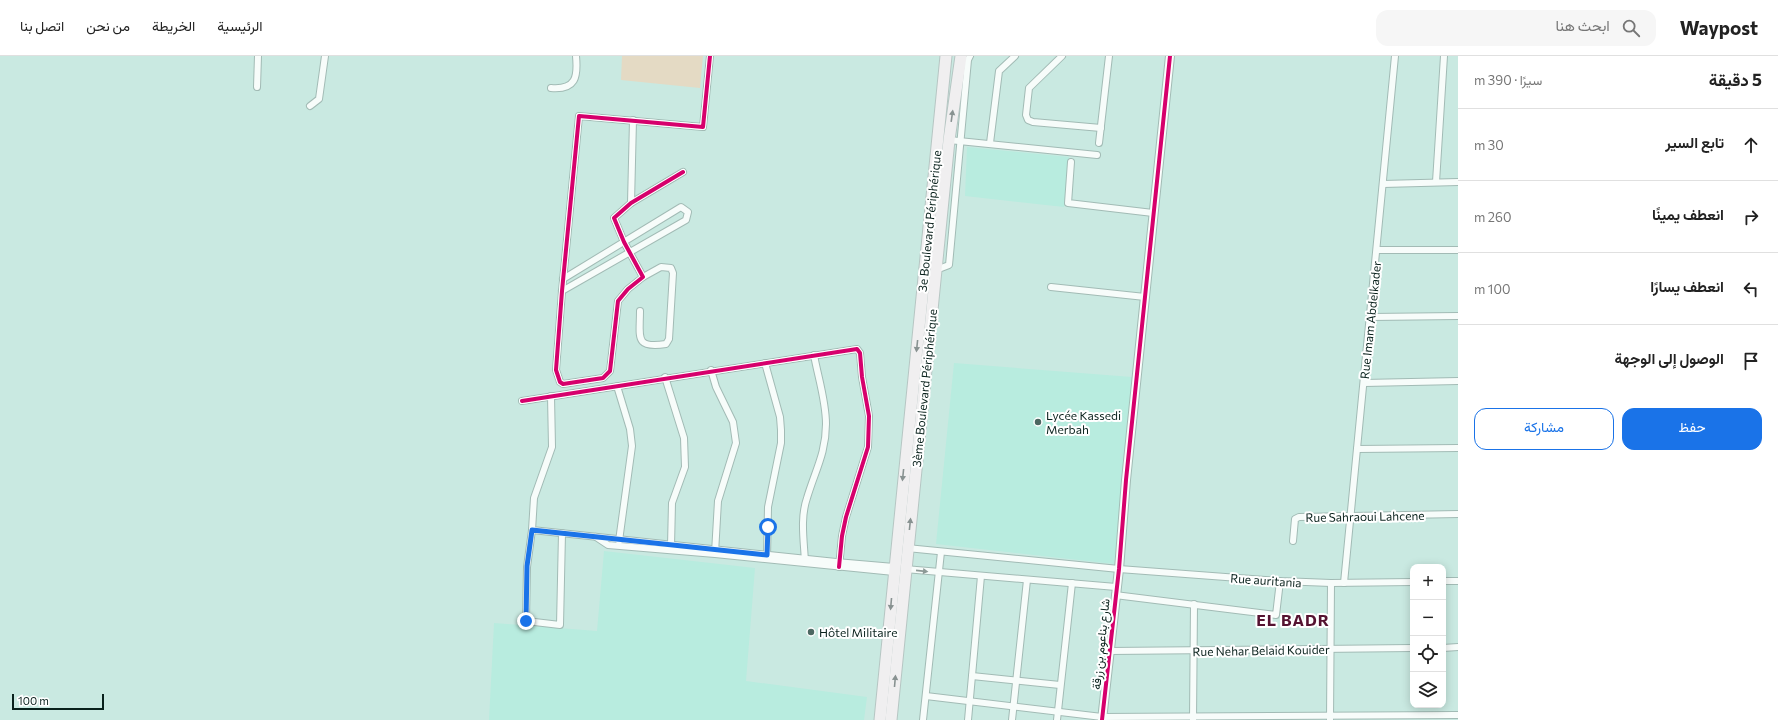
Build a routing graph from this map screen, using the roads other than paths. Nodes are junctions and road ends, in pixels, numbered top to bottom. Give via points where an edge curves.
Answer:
1 (258, 56) edge
2 (325, 56) edge
3 (576, 56) edge
4 (710, 56) edge
5 (946, 56) edge
6 (961, 56) edge
7 (970, 56) edge
8 (1015, 56) edge
9 (1062, 56) edge
10 (1109, 56) edge
11 (1170, 56) edge
12 (1395, 56) edge
13 (1444, 56) edge
14 (257, 87) dead end
15 (551, 88) dead end
16 (310, 106) dead end
17 (633, 120) junction
18 (1101, 128) junction
19 (949, 140) junction
20 (960, 141) junction
21 (990, 143) junction
22 (1099, 143) dead end
23 (1097, 155) dead end
24 (1071, 162) dead end
25 (683, 172) dead end
26 (1436, 182) junction
27 (1458, 182) edge
28 (1383, 184) junction
29 (631, 203) junction
30 (1154, 213) junction
31 (624, 242) junction
32 (1377, 250) junction
33 (1458, 250) edge
34 (630, 251) junction
35 (936, 270) junction
36 (643, 277) junction
37 (563, 279) junction
38 (1051, 287) dead end
39 (562, 290) junction
40 (1145, 297) junction
41 (640, 311) dead end
42 (1458, 316) edge
43 (1371, 317) junction
44 (814, 355) junction
45 (765, 363) junction
46 (711, 370) junction
47 (665, 377) junction
48 (1458, 382) edge
49 (1364, 383) junction
50 (617, 386) junction
51 (551, 396) junction
52 (522, 400) dead end
53 (1458, 448) edge
54 (1357, 449) junction
55 (1458, 514) edge
56 (1350, 516) junction
57 (532, 530) junction
58 (562, 533) junction
59 (595, 536) junction
60 (619, 539) junction
61 (1293, 541) dead end
62 (618, 546) junction
63 (671, 547) junction
64 (902, 547) junction
65 (715, 551) junction
66 (941, 552) junction
67 (767, 557) junction
68 (805, 561) junction
69 (839, 565) junction
70 (897, 569) junction
71 (1119, 569) junction
72 (938, 573) junction
73 (981, 576) junction
74 (1027, 580) junction
75 (1280, 581) junction
76 (1446, 581) edge
77 (1458, 581) edge
78 (1410, 582) edge
79 (1072, 583) junction
80 (1331, 583) junction
81 (1344, 583) junction
82 (1116, 591) junction
83 (1194, 604) junction
84 (894, 625) junction
85 (1410, 648) edge
86 (1446, 648) edge
87 (1458, 648) edge
88 (1330, 649) junction
89 (1109, 651) junction
90 (1193, 651) junction
91 (972, 676) junction
92 (1016, 681) junction
93 (1060, 685) junction
94 (926, 696) junction
95 (970, 701) junction
96 (1014, 706) junction
97 (1058, 711) junction
98 (1458, 715) edge
99 (1330, 718) edge
100 (1102, 719) edge
101 (1193, 719) edge
102 (880, 720) edge
103 (891, 720) edge
104 (923, 720) edge
105 (968, 720) edge
106 (1012, 720) edge
107 (1057, 720) edge

1 - 14 street
2 - 16 street via 319,99
3 - 15 street via 575,81 565,88
4 - 17 street via 703,126
5 -> 64 highway, 3e Boulevard Périphérique
19 -> 6 highway, 3ème Boulevard Périphérique
7 - 20 street
8 - 21 street via 999,71
9 - 18 street via 1029,88 1026,114 1028,120
10 - 18 street
11 - 30 street, شارع بناعوم بن زرقة
12 - 28 street, Rue Imam Abdelkader
13 - 26 street
17 - 29 street
17 - 37 street via 579,116
18 - 22 street
19 - 20 street
19 - 35 highway, 3ème Boulevard Périphérique
20 - 21 street
20 - 35 street via 949,265
21 - 23 street
24 - 30 street via 1068,203
25 - 29 street
26 - 27 street
26 - 28 street
28 - 32 street, Rue Imam Abdelkader
29 - 31 street via 614,218
30 - 40 street, شارع بناعوم بن زرقة
31 - 34 street
31 - 34 street via 681,207 688,212 686,220
31 - 37 street
32 - 33 street
32 - 43 street, Rue Imam Abdelkader
34 - 36 street
34 - 39 street
64 -> 35 highway, 3ème Boulevard Périphérique
36 - 39 street via 618,301 610,370 607,375 603,378 563,384 556,370
36 - 41 street via 661,267 671,268 673,272 670,339 666,344 650,346 643,342 640,336
37 - 39 street
38 - 40 street
40 - 71 street, شارع بناعوم بن زرقة
42 - 43 street
43 - 49 street, Rue Imam Abdelkader
44 - 45 street
44 - 68 street via 826,424 823,453 804,511
44 - 69 street via 857,349 860,353 869,416 868,447 846,517
45 - 46 street
45 - 67 street via 780,417 781,430 781,443 768,508
46 - 47 street
46 - 65 street via 716,387 733,422 736,443 718,502
47 - 50 street
47 - 63 street via 684,438 685,467 672,503
48 - 49 street
49 - 54 street, Rue Imam Abdelkader
50 - 51 street
50 - 60 street via 630,429 632,446
51 - 52 street
51 - 57 street via 552,447 534,498
53 - 54 street
54 - 56 street, Rue Imam Abdelkader
55 - 56 street, Rue Sahraoui Lahcene
56 - 61 street, Rue Sahraoui Lahcene via 1296,517
56 - 81 street, Rue Imam Abdelkader
57 - 58 street
57 - 58 street via 527,566 526,621 560,626
58 - 59 street
59 - 60 street
59 - 62 street via 608,545
60 - 62 street
60 - 63 street
62 - 63 street
63 - 65 street
64 - 66 street, Rue auritania
64 - 70 highway, 3ème Boulevard Périphérique
65 - 67 street
66 - 71 street, Rue auritania
66 - 72 street
67 - 68 street
68 - 69 street
69 - 70 street
70 -> 72 street
70 - 84 highway, 3ème Boulevard Périphérique
71 - 75 street, Rue auritania
71 - 82 street, شارع بناعوم بن زرقة
72 - 73 street
72 - 94 street
73 - 74 street
73 - 91 street
74 - 79 street
74 - 92 street
75 - 80 street, Rue auritania
75 - 83 street via 1276,615
76 - 77 street
78 - 81 street, Rue auritania
79 - 82 street
79 - 93 street
80 - 81 street, Rue auritania
80 - 88 street
82 - 83 street
82 - 89 street, شارع بناعوم بن زرقة
83 - 90 street
84 - 102 highway
103 -> 84 highway, 3ème Boulevard Périphérique
85 - 88 street, Rue Nehar Belaid Kouider
86 - 87 street
88 - 90 street, Rue Nehar Belaid Kouider
88 - 99 street
89 - 90 street, Rue Nehar Belaid Kouider
89 - 100 street, شارع بناعوم بن زرقة
90 - 101 street
91 - 92 street
91 - 95 street
92 - 93 street
92 - 96 street
93 - 97 street
94 - 95 street
94 - 104 street
95 - 96 street
95 - 105 street
96 - 97 street
96 - 106 street
97 - 100 street
97 - 107 street
98 - 99 street
99 - 101 street
100 - 101 street

